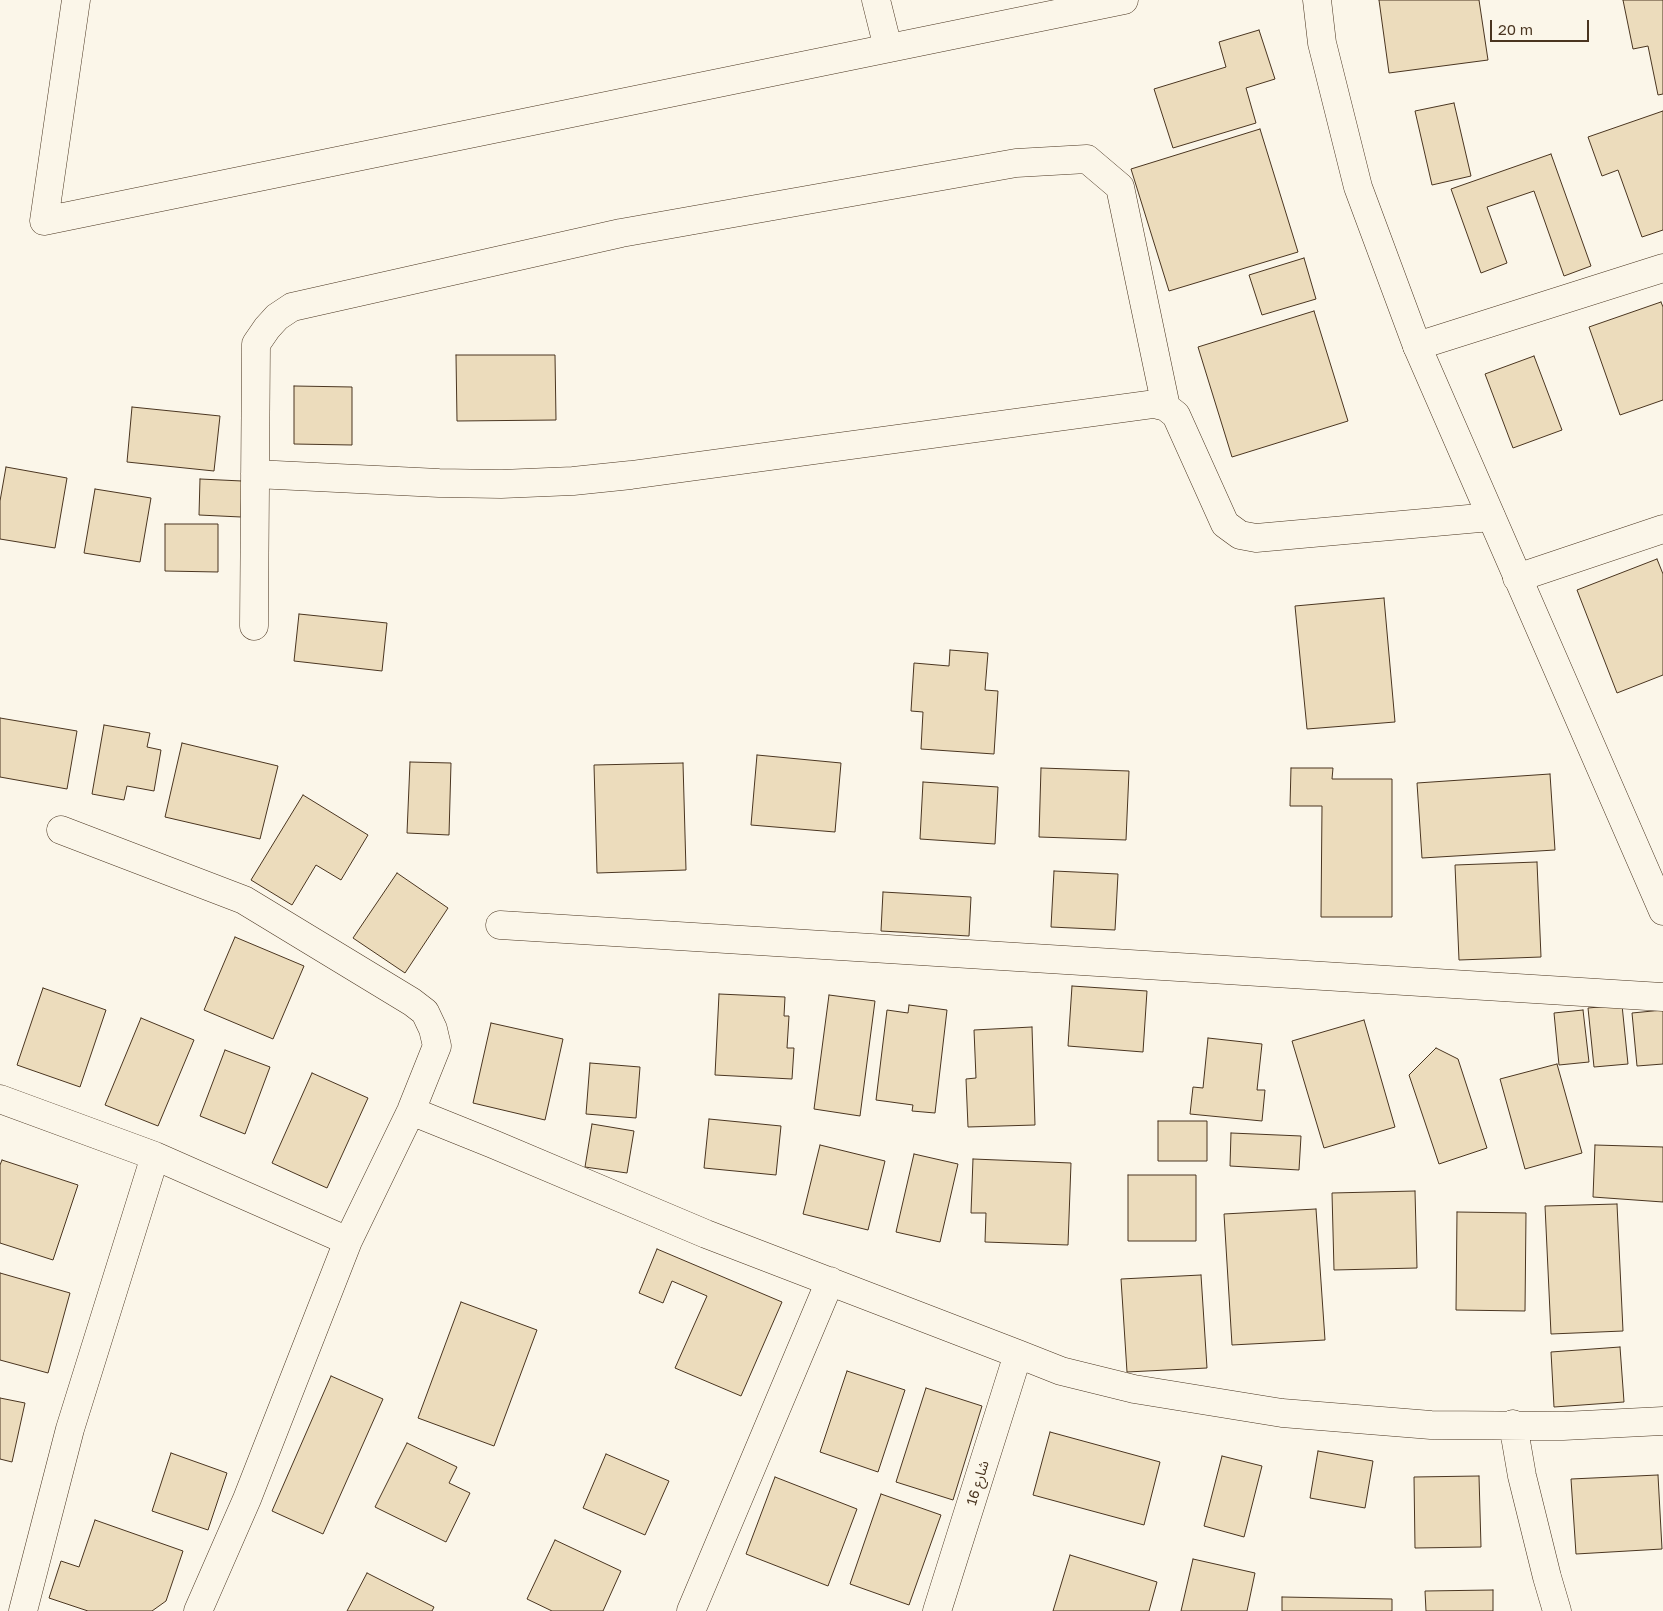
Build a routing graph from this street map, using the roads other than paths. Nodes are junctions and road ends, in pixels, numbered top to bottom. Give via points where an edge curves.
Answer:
1 (76, 0) edge
2 (876, 0) edge
3 (1124, 0) edge
4 (1317, 0) edge
5 (888, 48) junction
6 (1663, 268) edge
7 (1417, 346) junction
8 (1166, 407) junction
9 (255, 474) junction
10 (1491, 517) junction
11 (1663, 529) edge
12 (1517, 578) junction
13 (254, 626) dead end
14 (61, 830) dead end
15 (1661, 902) edge
16 (500, 925) dead end
17 (1663, 997) edge
18 (0, 1099) edge
19 (411, 1111) junction
20 (155, 1156) junction
21 (348, 1241) junction
22 (830, 1281) junction
23 (1018, 1354) junction
24 (1663, 1421) edge
25 (1513, 1424) junction
26 (23, 1611) edge
27 (198, 1611) edge
28 (691, 1611) edge
29 (937, 1611) edge
30 (1557, 1611) edge

1 - 5 street via 44,221
2 - 5 street
3 - 5 street
4 - 7 street via 1322,44 1358,187
6 - 7 street
7 - 10 street
8 - 9 street via 1154,404 573,481 439,483
8 - 9 street via 1120,187 1087,159 1016,163 621,233 292,306 277,317 256,344
8 - 10 street via 1176,415 1225,524 1240,535 1256,538
9 - 13 street
10 - 12 street
11 - 12 street
12 - 15 street
14 - 19 street via 244,900 412,1002 424,1012 434,1030 437,1046
16 - 17 street
18 - 20 street
19 - 21 street
19 - 22 street via 706,1234
20 - 21 street
20 - 26 street via 70,1429
21 - 27 street via 247,1499
22 - 23 street
22 - 28 street
23 - 25 street via 1061,1370 1134,1389 1282,1413 1431,1425
23 - 29 street, شارع 16
24 - 25 street via 1563,1426
25 - 30 street via 1522,1476

